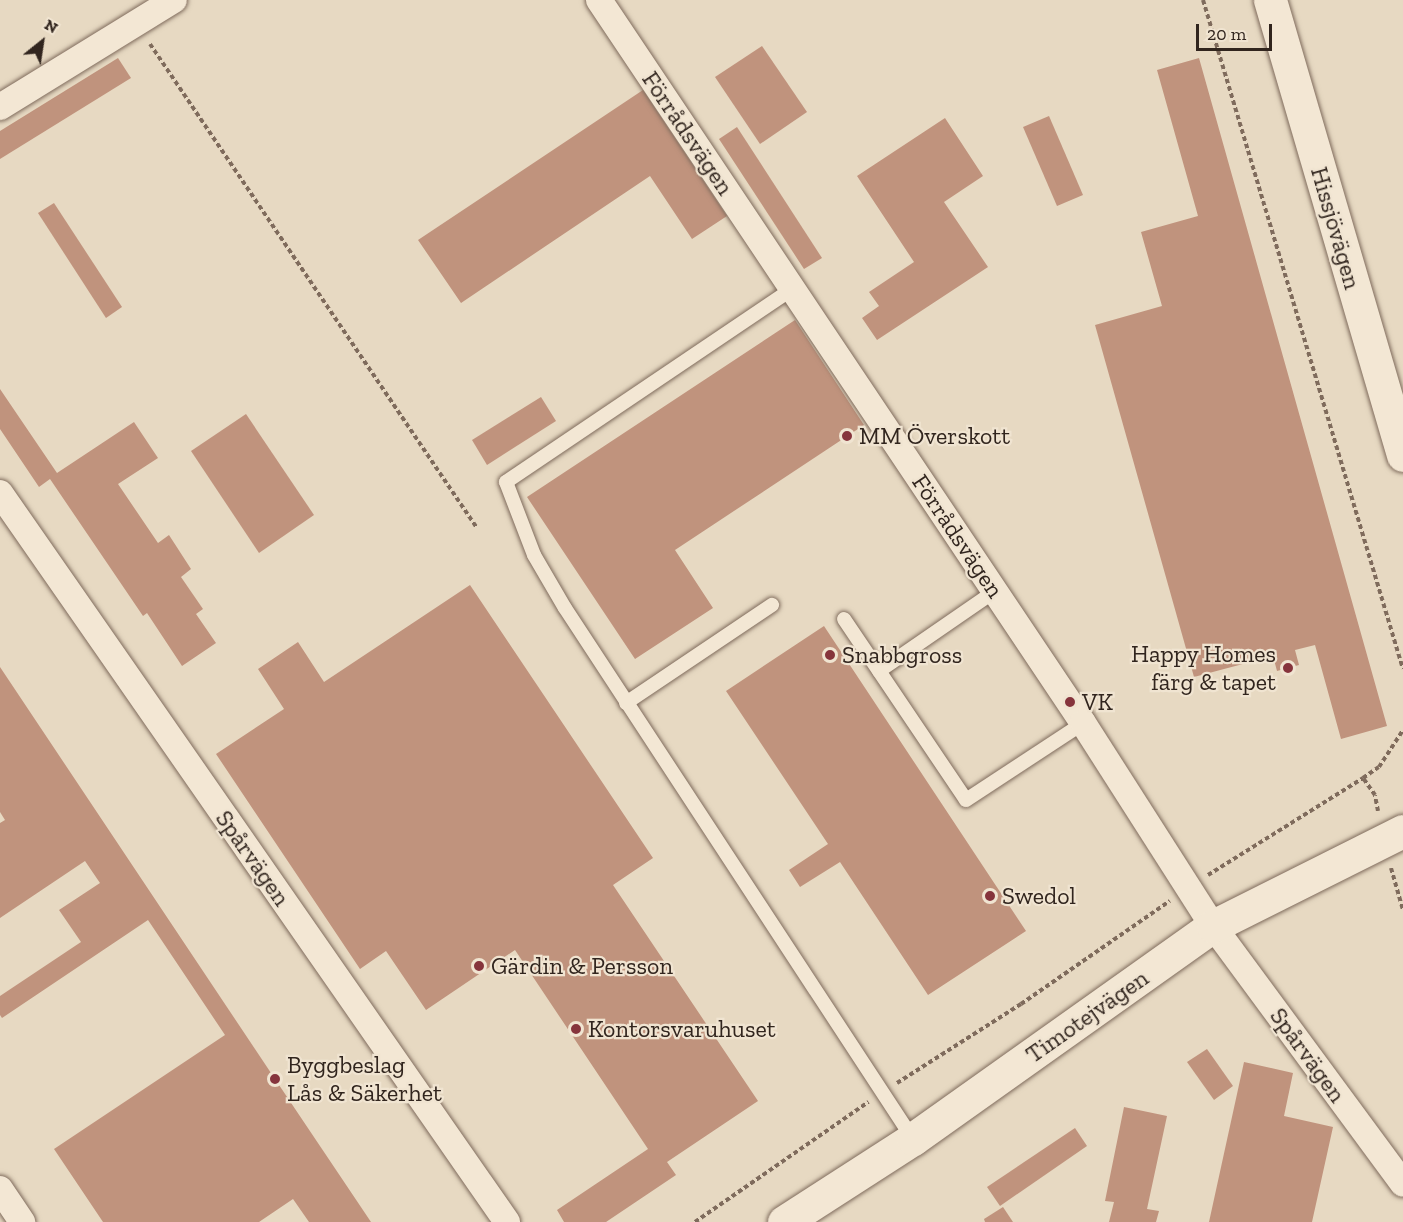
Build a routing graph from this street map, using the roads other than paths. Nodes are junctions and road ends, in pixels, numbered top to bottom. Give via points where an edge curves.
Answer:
1 (174, 0) edge
2 (598, 0) edge
3 (1270, 0) edge
4 (0, 107) edge
5 (792, 289) junction
6 (1403, 455) edge
7 (0, 493) edge
8 (995, 591) junction
9 (772, 605) dead end
10 (844, 619) dead end
11 (879, 671) junction
12 (626, 703) junction
13 (1083, 723) junction
14 (1403, 831) edge
15 (1213, 926) junction
16 (913, 1138) junction
17 (1403, 1184) edge
18 (0, 1189) edge
19 (22, 1222) edge
20 (507, 1222) edge
21 (784, 1222) edge

1 - 4 street
2 - 5 street, Förrådsvägen
3 - 6 street, Hissjövägen
5 - 8 street, Förrådsvägen
5 - 12 lane via 506,482 534,555
7 - 20 street, Spårvägen
8 - 11 lane
8 - 13 street, Förrådsvägen
9 - 12 lane
10 - 11 lane
11 - 13 lane via 966,800
12 - 16 lane
13 - 15 street, Förrådsvägen
14 - 15 street, Timotejvägen
15 - 16 street, Timotejvägen
15 - 17 street, Spårvägen
16 - 21 street, Timotejvägen
18 - 19 street

